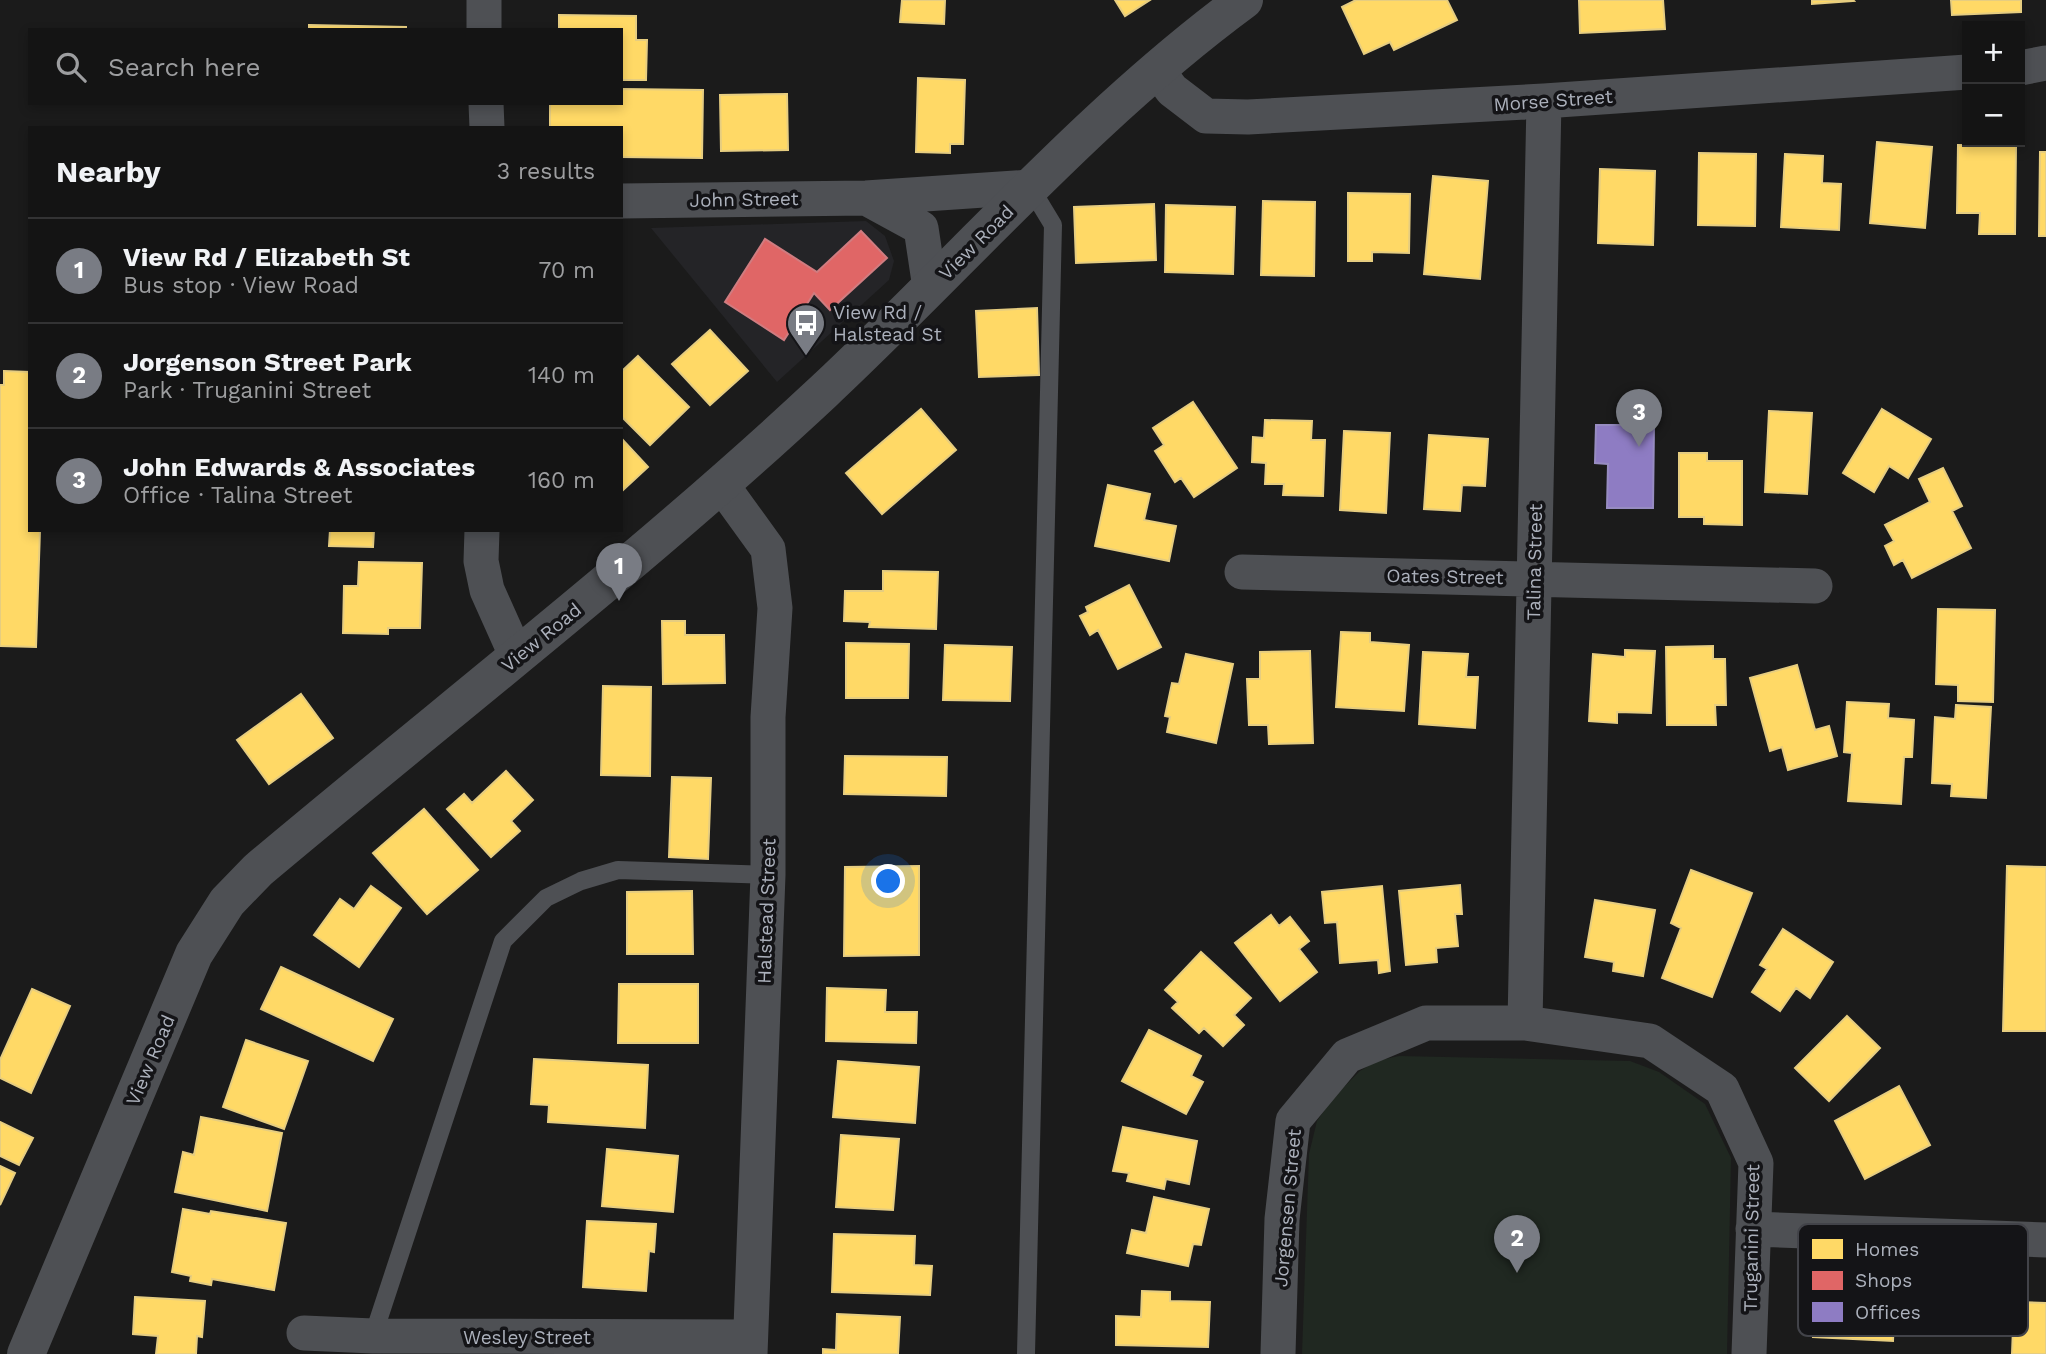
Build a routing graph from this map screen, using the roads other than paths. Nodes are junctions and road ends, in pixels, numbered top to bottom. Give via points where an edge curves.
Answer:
1 (484, 0) edge
2 (1244, 0) edge
3 (484, 28) edge
4 (2046, 64) edge
5 (2025, 67) edge
6 (1157, 70) junction
7 (1962, 72) edge
8 (1544, 101) junction
9 (486, 105) edge
10 (487, 126) edge
11 (1030, 187) junction
12 (866, 198) junction
13 (623, 201) edge
14 (930, 288) junction
15 (721, 484) junction
16 (482, 532) edge
17 (1242, 572) dead end
18 (1534, 578) junction
19 (1815, 586) dead end
20 (517, 657) junction
21 (768, 875) junction
22 (1525, 1023) junction
23 (1753, 1228) junction
24 (1798, 1230) edge
25 (2028, 1239) edge
26 (2046, 1240) edge
27 (373, 1336) junction
28 (302, 1343) edge
29 (750, 1346) edge
30 (26, 1354) edge
31 (1026, 1354) edge
32 (1278, 1354) edge
33 (1749, 1354) edge

1 - 3 street
2 - 6 street, View Road
4 - 5 street
6 - 8 street, Morse Street via 1172,90 1206,116
6 - 11 street, View Road
7 - 8 street, Morse Street
8 - 18 street, Talina Street
9 - 10 street
11 - 12 street, John Street
11 - 14 street, View Road
11 - 31 lane via 1054,225
12 - 13 street, John Street
12 - 14 street, John Street via 920,228
14 - 15 street, View Road
15 - 20 street, View Road
15 - 21 street, Halstead Street via 768,549 775,608 768,717
16 - 20 street via 487,590
17 - 18 street, Oates Street
18 - 19 street, Oates Street
18 - 22 street, Talina Street
20 - 30 street, View Road via 258,870 227,902 194,954
21 - 27 lane via 618,870 546,898 503,941
21 - 29 street, Halstead Street
22 - 23 street, Truganini Street via 1650,1041 1722,1089 1756,1163
22 - 32 street, Jorgensen Street via 1426,1024 1347,1056 1293,1121 1282,1219
23 - 24 street
23 - 33 street, Truganini Street
25 - 26 street
27 - 28 street, Wesley Street
27 - 29 street, Wesley Street

